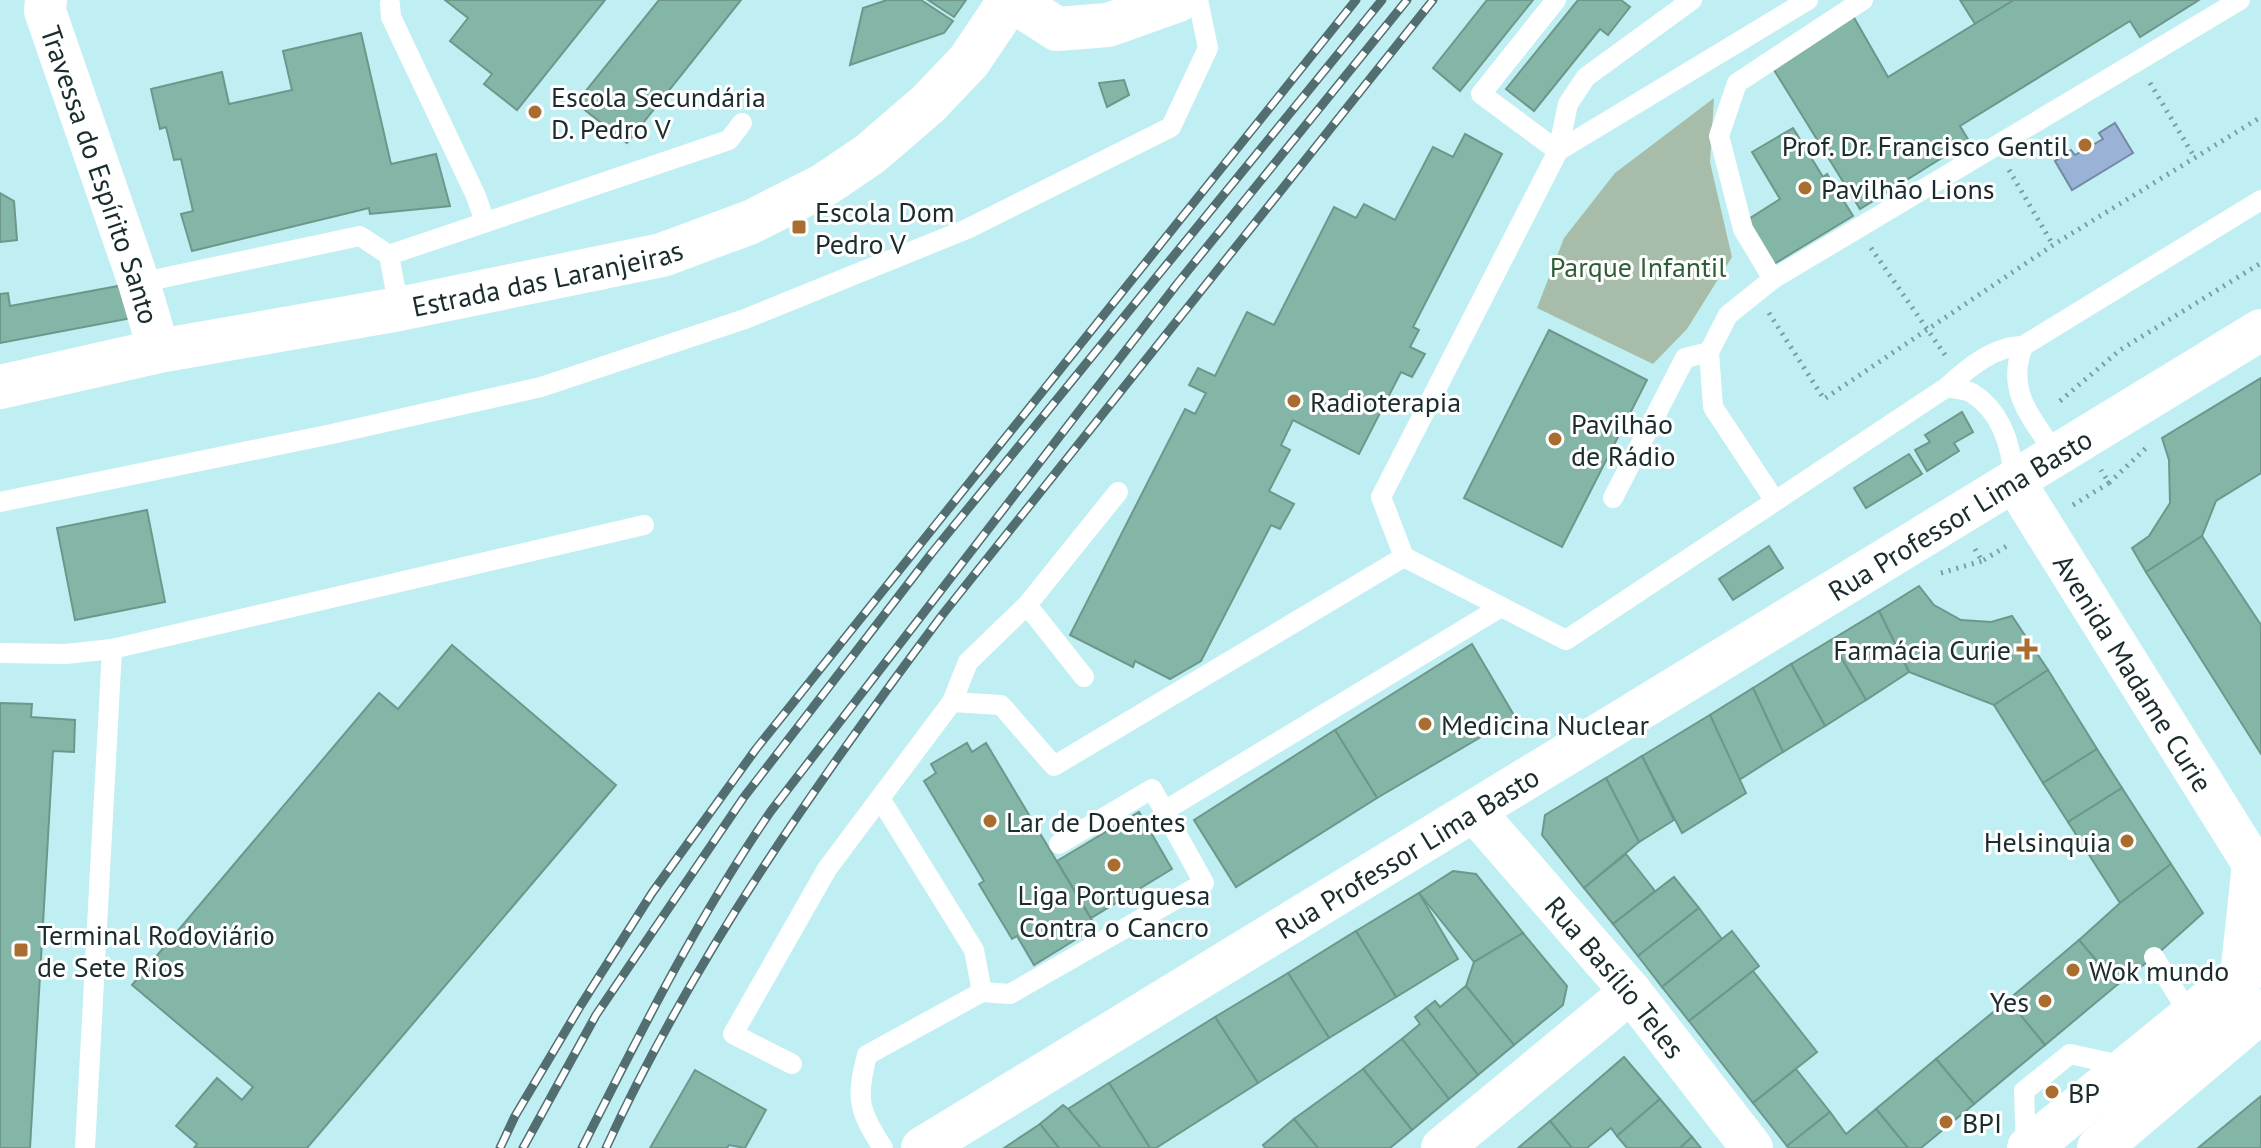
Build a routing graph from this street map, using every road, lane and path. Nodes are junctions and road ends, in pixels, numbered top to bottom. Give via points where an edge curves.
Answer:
1 (46, 0) edge
2 (1011, 0) edge
3 (1178, 0) edge
4 (1198, 0) edge
5 (1556, 0) edge
6 (1692, 0) edge
7 (1808, 0) edge
8 (1863, 0) edge
9 (2240, 0) edge
10 (390, 4) dead end
11 (2138, 61) junction
12 (2261, 117) edge
13 (742, 123) dead end
14 (1995, 146) junction
15 (1558, 151) junction
16 (2195, 158) junction
17 (2261, 200) edge
18 (485, 222) junction
19 (1858, 228) junction
20 (2053, 245) junction
21 (389, 255) junction
22 (2261, 263) edge
23 (1773, 279) junction
24 (139, 283) junction
25 (1756, 292) junction
26 (399, 309) junction
27 (1928, 329) junction
28 (2261, 330) edge
29 (2023, 346) junction
30 (159, 351) junction
31 (1709, 352) junction
32 (0, 387) edge
33 (1947, 387) junction
34 (2060, 401) dead end
35 (2056, 455) junction
36 (2014, 481) junction
37 (1118, 492) dead end
38 (1613, 498) dead end
39 (1775, 501) junction
40 (0, 502) edge
41 (644, 525) dead end
42 (1404, 557) junction
43 (1027, 605) junction
44 (1501, 607) junction
45 (112, 649) junction
46 (0, 653) edge
47 (1084, 677) dead end
48 (952, 702) junction
49 (881, 800) junction
50 (1164, 811) junction
51 (1474, 811) junction
52 (1059, 844) dead end
53 (2257, 865) edge
54 (2154, 957) dead end
55 (2254, 982) edge
56 (982, 992) junction
57 (1631, 992) junction
58 (2191, 1017) junction
59 (792, 1064) dead end
60 (85, 1148) edge
61 (883, 1148) edge
62 (922, 1148) edge
63 (1442, 1148) edge
64 (1752, 1148) edge
65 (2028, 1148) edge
66 (2099, 1148) edge

1 - 24 street, Travessa do Espírito Santo via 45,11
2 - 3 main road, Estrada das Laranjeiras via 1057,29 1108,25
2 - 26 main road, Estrada das Laranjeiras via 969,61 928,104 870,154 789,205 662,255
4 - 40 lane via 1208,48 1171,127 967,229 745,319 541,387
5 - 15 lane via 1481,94
6 - 15 lane via 1586,77 1568,104
7 - 15 lane
8 - 23 lane via 1737,83 1719,136 1743,229
9 - 11 lane
10 - 18 lane via 391,17
11 - 14 lane
11 - 16 path
12 - 16 path
13 - 18 lane via 729,140
14 - 19 lane
14 - 20 path
15 - 42 lane via 1381,497
16 - 20 path
17 - 29 lane
18 - 21 lane
19 - 23 lane
19 - 27 path
20 - 27 path
21 - 24 lane via 360,236
21 - 26 lane
22 - 34 path via 2120,350
23 - 25 lane
24 - 30 street, Travessa do Espírito Santo
25 - 27 path via 1824,399
25 - 31 lane via 1728,315
26 - 30 main road, Estrada das Laranjeiras
28 - 35 street, Rua Professor Lima Basto
29 - 33 lane via 2008,346 1966,369
29 - 35 lane via 2016,385
30 - 32 main road, Estrada das Laranjeiras
31 - 38 lane via 1685,358
31 - 39 lane via 1713,407
33 - 36 lane via 1970,392 1997,419 2013,460
33 - 39 lane
35 - 36 street, Rua Professor Lima Basto
36 - 51 street, Rua Professor Lima Basto
36 - 53 street, Avenida Madame Curie
37 - 43 lane
39 - 44 lane via 1566,640
41 - 45 lane
42 - 44 lane
42 - 48 lane via 1054,766 1001,705
43 - 47 lane
43 - 48 lane via 968,662
44 - 50 lane
45 - 46 lane
45 - 60 lane
48 - 49 lane
49 - 56 lane via 974,950
49 - 59 lane via 827,869 733,1034
50 - 52 lane via 1152,789
50 - 56 lane via 1204,883 1010,994
51 - 57 street, Rua Basílio Teles
51 - 62 street, Rua Professor Lima Basto
53 - 55 street, Avenida Madame Curie
54 - 58 lane
55 - 58 main road
55 - 66 main road
56 - 61 lane via 867,1055 858,1091 868,1124
57 - 63 street
57 - 64 street, Rua Basílio Teles
58 - 65 main road

